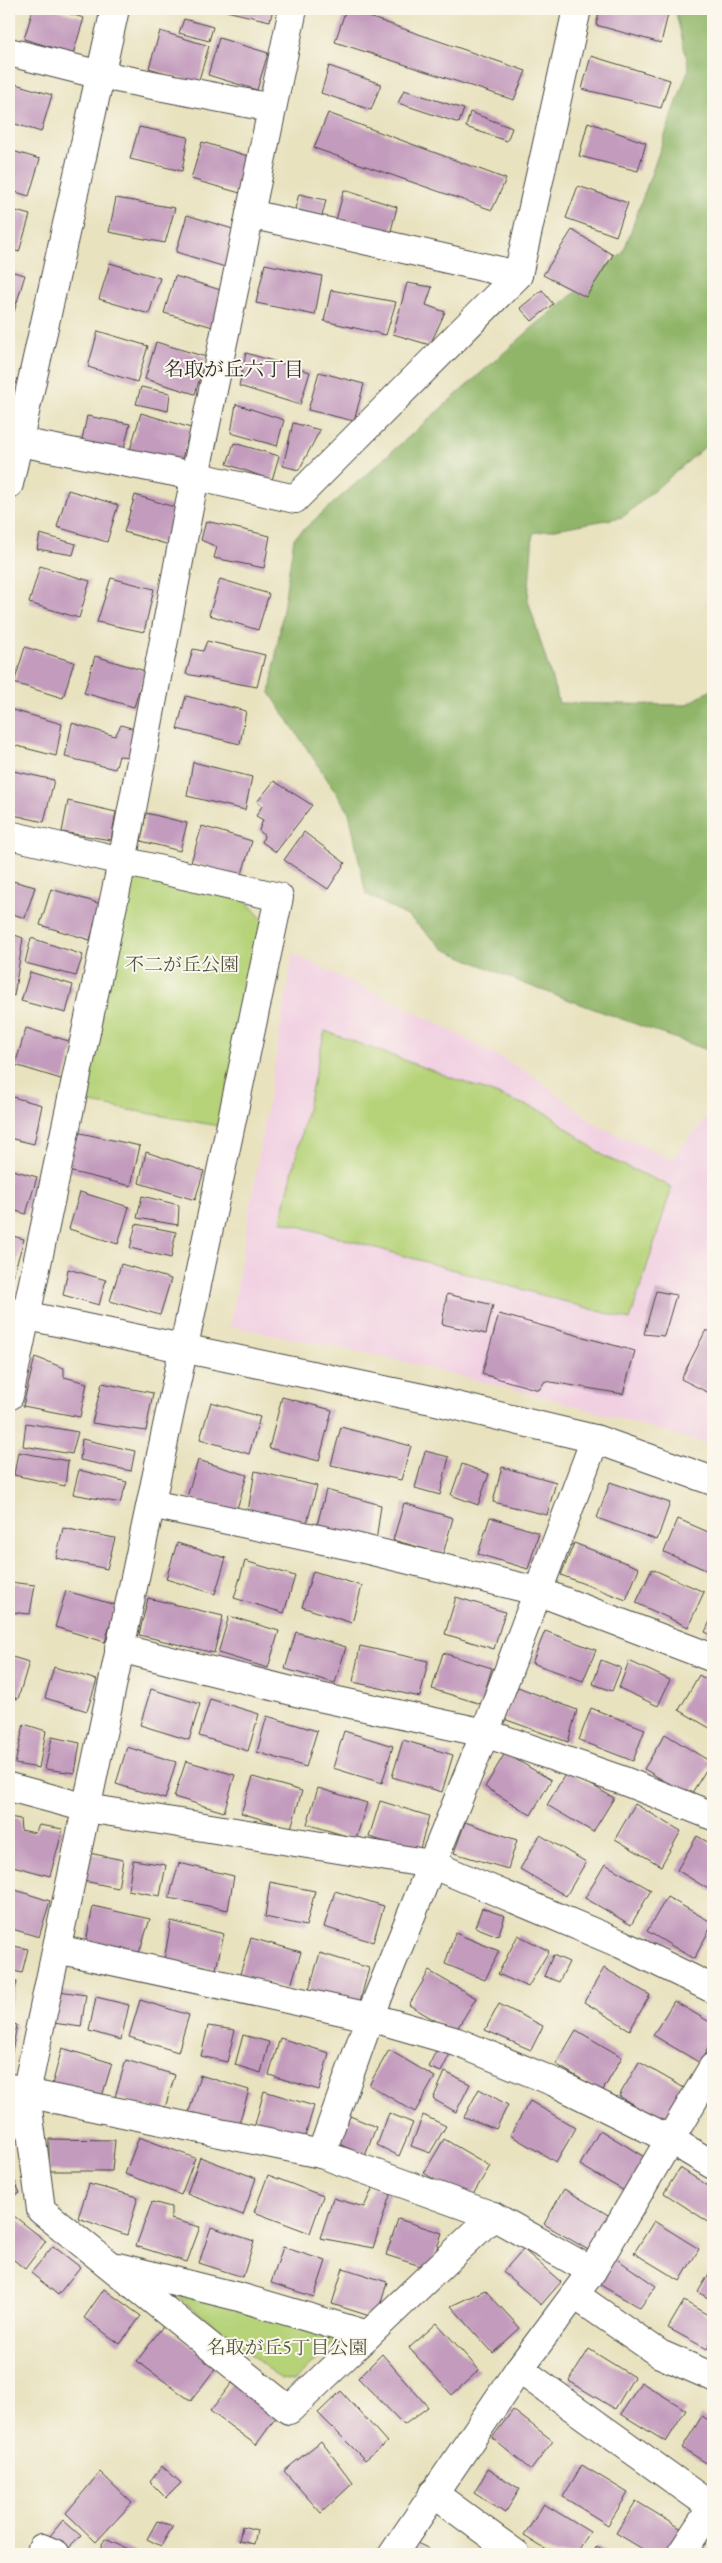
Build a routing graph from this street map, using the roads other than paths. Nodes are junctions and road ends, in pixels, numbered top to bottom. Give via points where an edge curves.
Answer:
1 (116, 9) edge
2 (293, 9) edge
3 (577, 9) edge
4 (9, 52) edge
5 (101, 75) junction
6 (272, 108) junction
7 (250, 214) junction
8 (518, 274) junction
9 (13, 440) edge
10 (195, 476) junction
11 (9, 484) edge
12 (9, 835) edge
13 (122, 862) junction
14 (18, 1314) edge
15 (183, 1348) junction
16 (9, 1396) edge
17 (595, 1439) junction
18 (713, 1481) edge
19 (151, 1504) junction
20 (537, 1591) junction
21 (119, 1648) junction
22 (713, 1658) edge
23 (485, 1733) junction
24 (9, 1787) edge
25 (87, 1808) junction
26 (713, 1816) edge
27 (431, 1864) junction
28 (57, 1948) junction
29 (713, 1989) edge
30 (370, 2017) junction
31 (713, 2067) edge
32 (17, 2090) edge
33 (671, 2140) junction
34 (321, 2154) junction
35 (713, 2165) edge
36 (493, 2216) junction
37 (109, 2265) junction
38 (592, 2271) junction
39 (576, 2295) junction
40 (368, 2335) junction
41 (519, 2369) junction
42 (713, 2377) edge
43 (433, 2494) junction
44 (393, 2554) edge
45 (516, 2554) edge
46 (681, 2554) edge

1 - 5 street
2 - 6 street
3 - 8 street
4 - 5 street
5 - 6 street
5 - 9 street
6 - 7 street
7 - 8 street
7 - 10 street
8 - 10 street via 295,499
9 - 10 street
9 - 11 street
10 - 13 street
12 - 13 street
13 - 14 street
13 - 15 street via 279,897
14 - 15 street
14 - 16 street
15 - 17 street via 427,1399
15 - 19 street
17 - 18 street
17 - 20 street
19 - 20 street via 346,1544
19 - 21 street
20 - 22 street
20 - 23 street
21 - 23 street via 296,1692
21 - 25 street
23 - 26 street
23 - 27 street
24 - 25 street
25 - 27 street
25 - 28 street
27 - 29 street via 621,1944
27 - 30 street
28 - 30 street
28 - 32 street
30 - 33 street via 466,2045 554,2082
30 - 34 street
31 - 33 street
32 - 34 street
32 - 37 street via 41,2210
33 - 35 street
33 - 38 street
34 - 36 street
36 - 38 street
36 - 40 street
37 - 40 street via 239,2297
37 - 40 street via 289,2410
38 - 39 street
39 - 41 street
39 - 42 street via 660,2354
41 - 43 street
41 - 46 street via 712,2507
43 - 44 street
43 - 45 street

